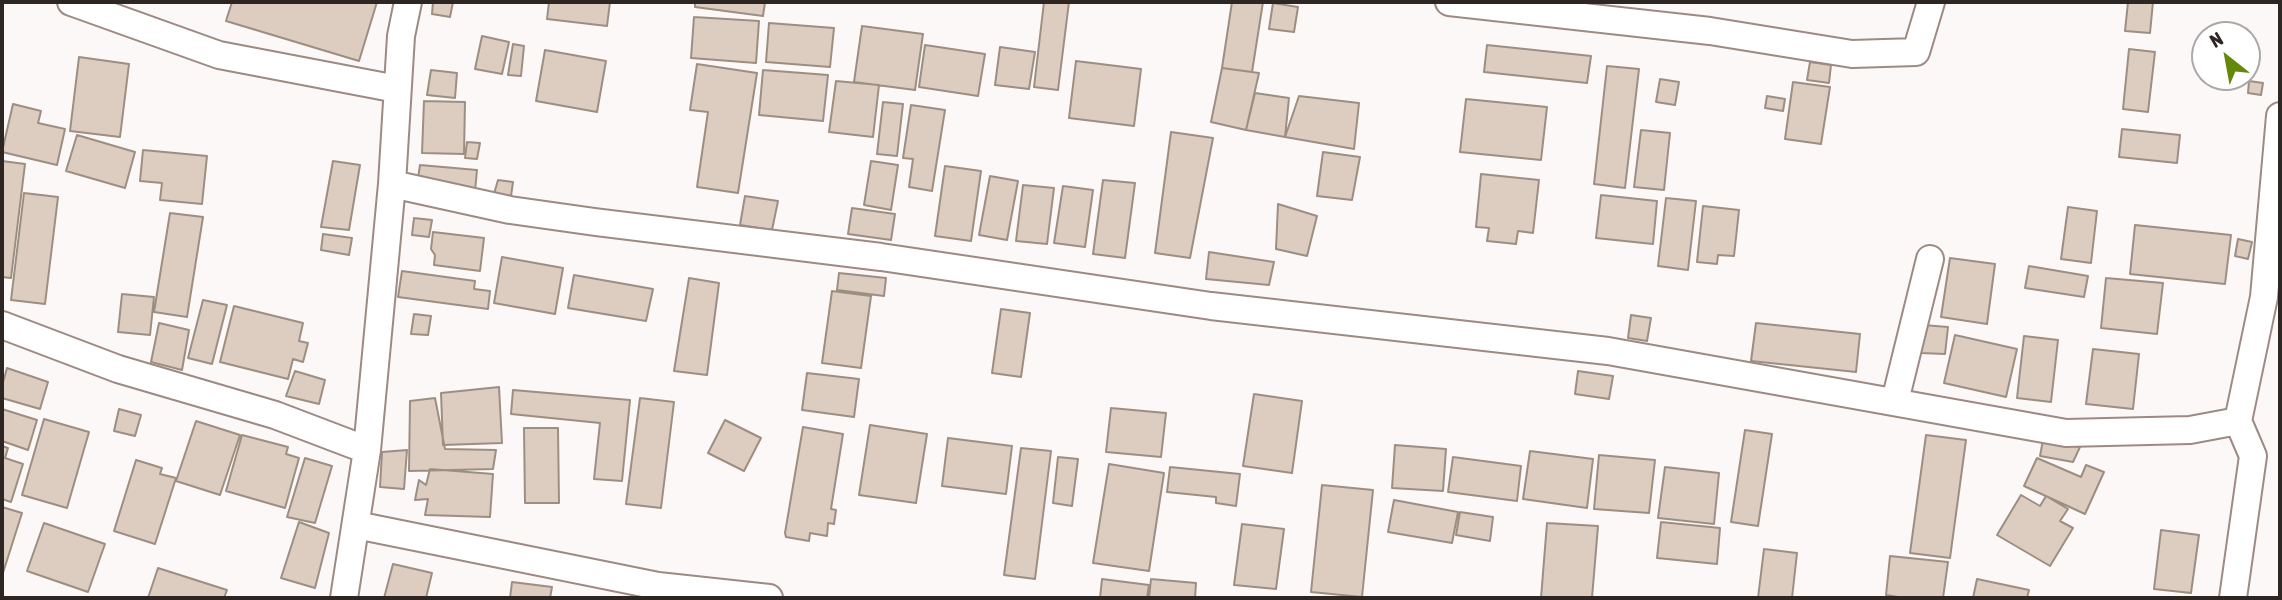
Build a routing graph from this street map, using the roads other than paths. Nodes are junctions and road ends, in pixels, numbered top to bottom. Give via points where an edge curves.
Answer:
1 (71, 2) edge
2 (408, 2) edge
3 (1449, 2) edge
4 (1931, 2) edge
5 (397, 89) junction
6 (2280, 116) edge
7 (392, 184) junction
8 (1930, 259) dead end
9 (2272, 298) edge
10 (2, 325) edge
11 (1895, 401) junction
12 (2238, 421) junction
13 (367, 450) junction
14 (356, 525) junction
15 (344, 598) edge
16 (769, 598) edge
17 (2234, 598) edge

1 - 5 street via 219,55
2 - 5 street
3 - 4 street via 1710,31 1852,54 1916,52
5 - 7 street
6 - 9 street
7 - 11 street via 510,210 881,257 1211,306 1608,351
7 - 13 street
8 - 11 street
9 - 12 street
10 - 13 street via 118,369 275,415
11 - 12 street via 2066,433 2190,430
12 - 17 street via 2253,456
13 - 14 street
14 - 15 street
14 - 16 street via 658,586

